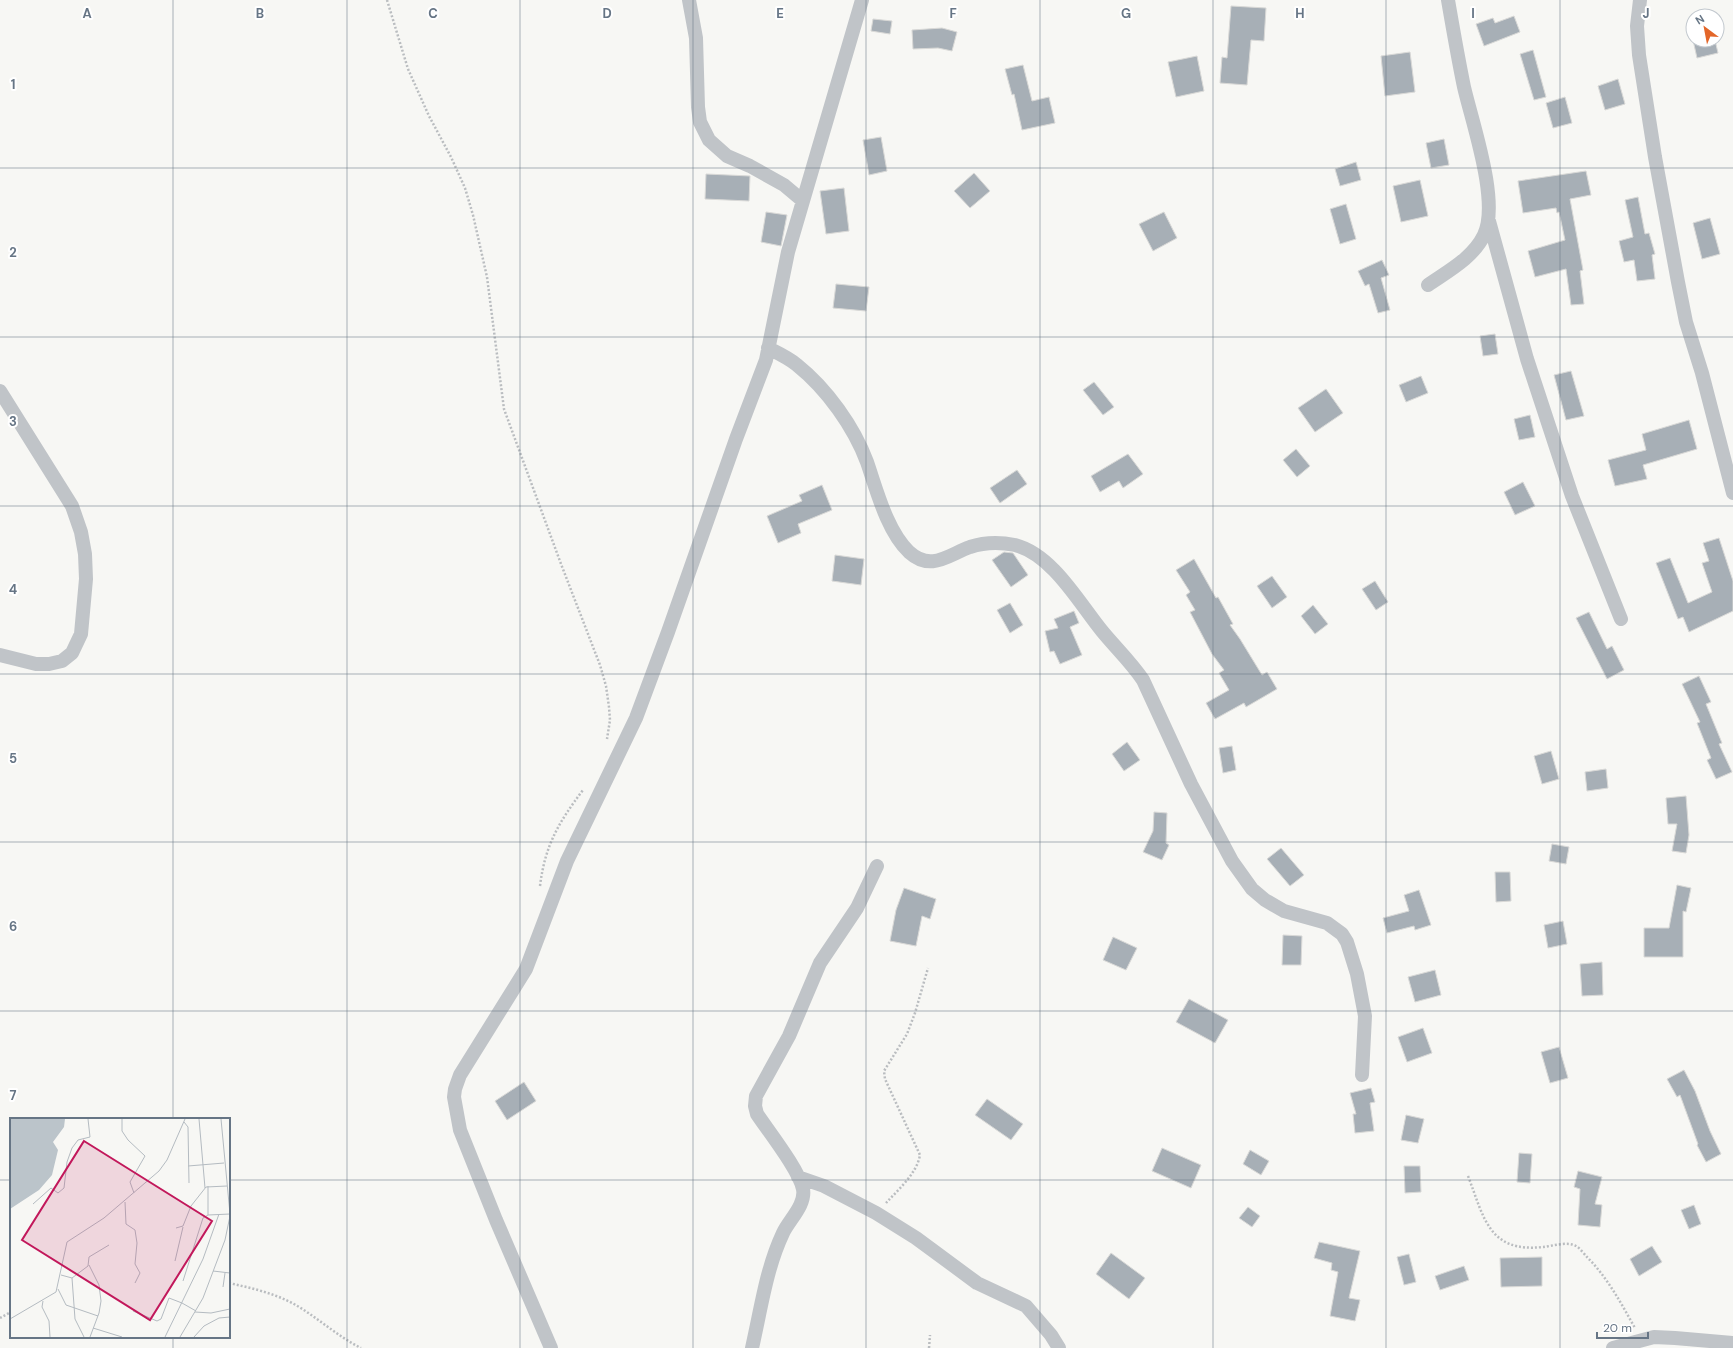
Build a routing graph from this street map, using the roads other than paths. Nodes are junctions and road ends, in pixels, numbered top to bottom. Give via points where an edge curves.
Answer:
1 (689, 0) edge
2 (862, 0) edge
3 (1448, 0) edge
4 (1640, 0) edge
5 (803, 201) junction
6 (1489, 221) junction
7 (1428, 285) dead end
8 (768, 348) junction
9 (0, 391) edge
10 (1733, 493) edge
11 (1621, 619) dead end
12 (0, 655) edge
13 (877, 866) dead end
14 (1362, 1075) dead end
15 (798, 1177) junction
16 (1733, 1343) edge
17 (551, 1348) edge
18 (752, 1348) edge
19 (1059, 1348) edge
20 (1613, 1348) edge

1 - 5 street via 696,38 700,122 709,140 727,156 784,185
2 - 5 street
3 - 6 street via 1464,87 1486,178
4 - 10 street via 1637,26 1640,55 1655,157 1678,282 1686,322
5 - 8 street via 788,252
6 - 7 street via 1484,236 1471,253
6 - 11 street via 1527,359 1572,496
8 - 14 street via 796,364 819,384 828,396 856,440 885,513 897,536 916,558 936,562 971,547 1001,542 1035,555 1062,578 1092,620 1143,680 1232,861 1252,889 1284,911 1327,923 1342,934 1347,942 1357,974 1365,1016
8 - 17 street via 766,360 636,718 567,861 526,969 460,1075 455,1089 460,1130
9 - 12 street via 72,506 86,554 81,634 72,653 62,661 49,664 36,664
13 - 15 street via 856,908 820,964 789,1036 756,1096 754,1106 757,1114
15 - 18 street via 803,1188 802,1200 783,1233 771,1265
15 - 19 street via 824,1186 876,1213 916,1238 977,1283 1026,1306
16 - 20 street via 1654,1337

